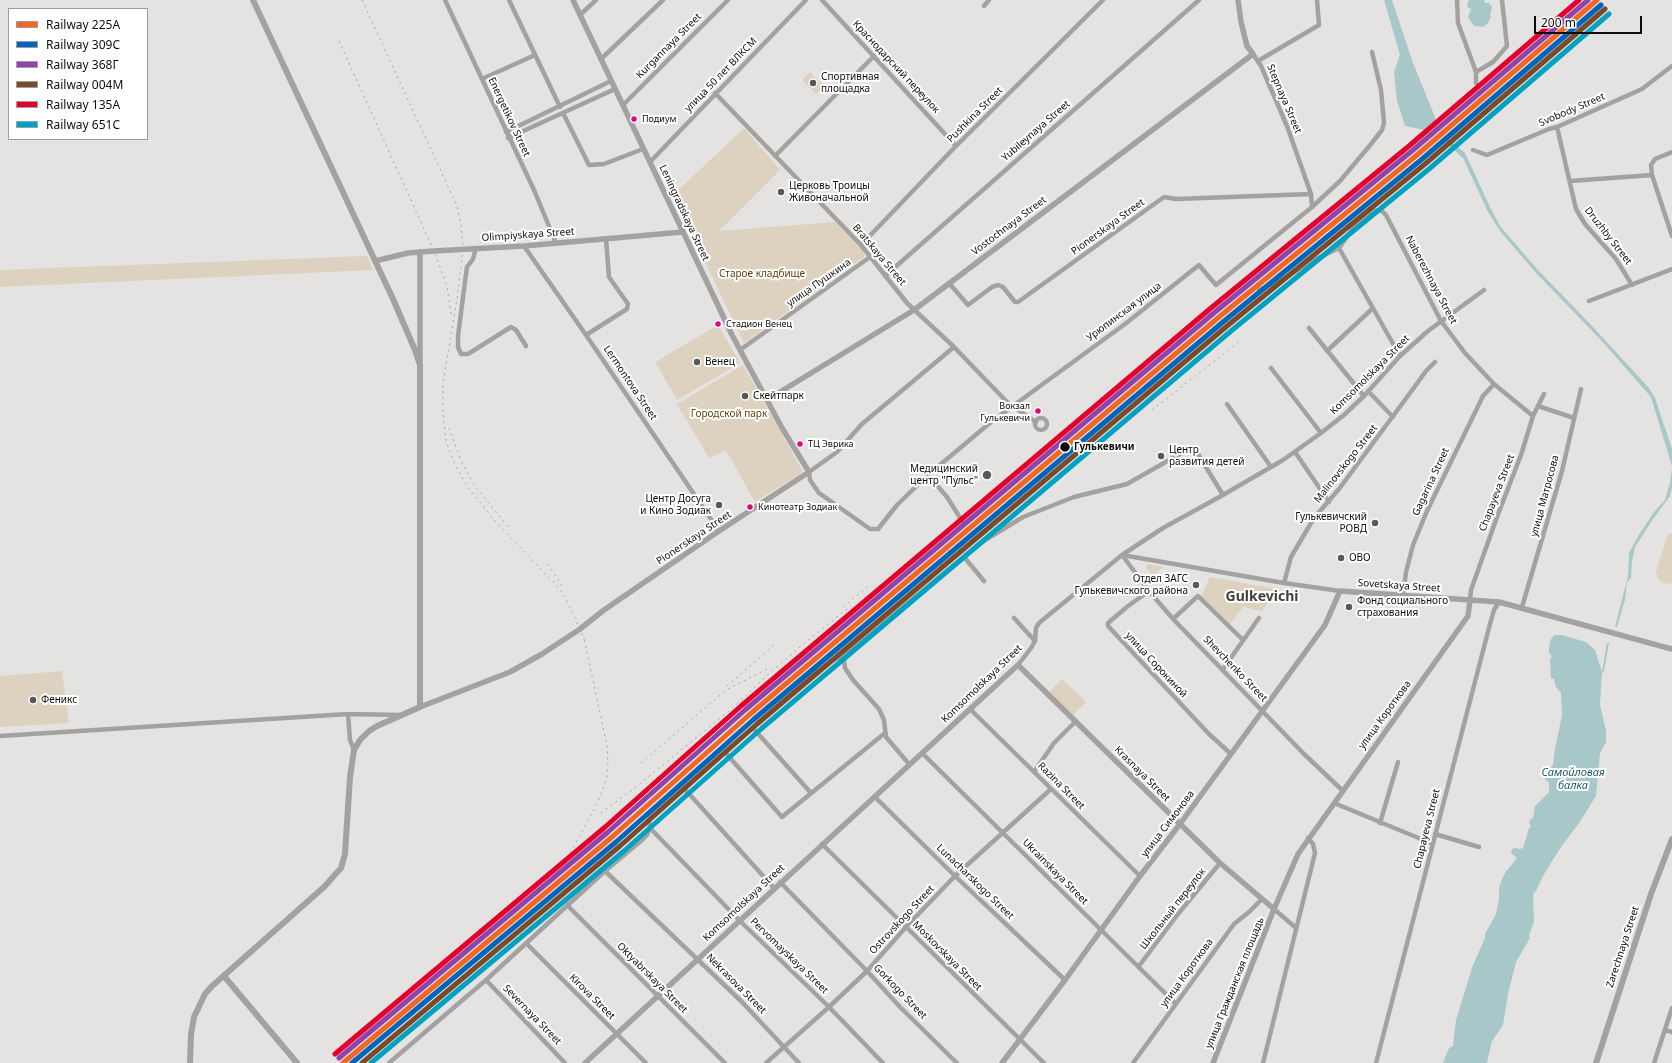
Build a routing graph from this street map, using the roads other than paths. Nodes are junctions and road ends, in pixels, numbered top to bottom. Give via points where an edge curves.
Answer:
1 (253, 0) edge
2 (445, 0) edge
3 (509, 0) edge
4 (573, 0) edge
5 (596, 0) edge
6 (663, 0) edge
7 (728, 0) edge
8 (806, 0) edge
9 (822, 0) edge
10 (989, 0) edge
11 (1103, 0) edge
12 (1199, 0) edge
13 (1238, 0) edge
14 (1318, 0) edge
15 (1457, 0) edge
16 (1502, 0) edge
17 (984, 6) dead end
18 (580, 15) junction
19 (1372, 52) dead end
20 (1253, 54) junction
21 (535, 55) junction
22 (874, 56) junction
23 (601, 59) junction
24 (1258, 60) junction
25 (1672, 66) edge
26 (1476, 72) junction
27 (482, 79) junction
28 (611, 81) junction
29 (1476, 83) dead end
30 (615, 88) junction
31 (715, 93) junction
32 (622, 105) junction
33 (560, 107) junction
34 (563, 112) junction
35 (1557, 127) junction
36 (506, 132) junction
37 (508, 138) junction
38 (956, 146) junction
39 (643, 148) junction
40 (1473, 150) dead end
41 (1672, 152) edge
42 (775, 156) junction
43 (650, 162) junction
44 (1652, 175) junction
45 (1570, 181) junction
46 (1310, 194) junction
47 (1312, 207) junction
48 (682, 232) junction
49 (1672, 236) edge
50 (606, 239) junction
51 (556, 243) junction
52 (861, 245) junction
53 (524, 246) junction
54 (476, 248) junction
55 (1339, 248) junction
56 (420, 252) junction
57 (870, 258) junction
58 (375, 261) junction
59 (1672, 269) edge
60 (885, 276) junction
61 (949, 283) junction
62 (1632, 285) junction
63 (1259, 290) dead end
64 (1484, 290) dead end
65 (1589, 301) dead end
66 (1373, 308) junction
67 (914, 310) junction
68 (1441, 321) junction
69 (1309, 328) dead end
70 (586, 335) junction
71 (526, 346) dead end
72 (954, 347) junction
73 (740, 350) junction
74 (1327, 351) junction
75 (1400, 356) junction
76 (1435, 362) dead end
77 (420, 366) junction
78 (1271, 368) dead end
79 (1494, 384) junction
80 (1581, 389) dead end
81 (1368, 391) junction
82 (1544, 394) dead end
83 (1364, 396) junction
84 (767, 400) junction
85 (1227, 404) dead end
86 (1012, 406) junction
87 (1538, 406) junction
88 (1533, 416) junction
89 (1393, 417) junction
90 (1574, 418) junction
91 (1036, 422) dead end
92 (1321, 433) junction
93 (1295, 452) junction
94 (1271, 467) junction
95 (809, 472) junction
96 (928, 475) junction
97 (1224, 495) junction
98 (1329, 502) junction
99 (962, 521) dead end
100 (719, 531) junction
101 (1122, 555) junction
102 (964, 557) junction
103 (984, 581) dead end
104 (1284, 583) junction
105 (1149, 591) junction
106 (1340, 591) junction
107 (1403, 595) junction
108 (1470, 600) junction
109 (1500, 602) junction
110 (1522, 607) junction
111 (1014, 618) dead end
112 (1259, 618) dead end
113 (1173, 619) junction
114 (1243, 640) junction
115 (1035, 641) junction
116 (1672, 649) edge
117 (846, 654) junction
118 (1018, 665) junction
119 (1223, 669) junction
120 (420, 707) junction
121 (970, 709) junction
122 (1263, 711) junction
123 (348, 714) junction
124 (402, 715) junction
125 (1076, 721) junction
126 (753, 728) junction
127 (885, 733) junction
128 (0, 736) edge
129 (354, 750) junction
130 (724, 751) junction
131 (922, 753) junction
132 (1231, 754) junction
133 (1398, 762) dead end
134 (909, 764) junction
135 (1034, 772) junction
136 (682, 786) junction
137 (1050, 789) junction
138 (1342, 790) junction
139 (811, 793) junction
140 (875, 797) junction
141 (1334, 803) junction
142 (1380, 823) junction
143 (1180, 824) junction
144 (650, 828) junction
145 (1002, 832) junction
146 (1435, 834) junction
147 (1308, 838) junction
148 (1672, 839) edge
149 (822, 844) junction
150 (1433, 844) junction
151 (1479, 846) dead end
152 (1220, 863) junction
153 (605, 871) junction
154 (955, 876) junction
155 (1140, 876) junction
156 (780, 882) junction
157 (774, 888) junction
158 (1262, 899) junction
159 (568, 905) junction
160 (1274, 909) junction
161 (740, 921) junction
162 (906, 927) junction
163 (1296, 928) junction
164 (1100, 930) junction
165 (526, 943) junction
166 (697, 959) junction
167 (1139, 966) junction
168 (867, 971) junction
169 (224, 976) junction
170 (486, 980) junction
171 (1065, 980) junction
172 (658, 996) junction
173 (1176, 1004) junction
174 (829, 1007) junction
175 (1672, 1008) edge
176 (1665, 1030) junction
177 (1672, 1032) edge
178 (616, 1034) junction
179 (1020, 1040) junction
180 (784, 1047) junction
181 (190, 1063) edge
182 (297, 1063) edge
183 (389, 1063) edge
184 (565, 1063) edge
185 (585, 1063) edge
186 (646, 1063) edge
187 (725, 1063) edge
188 (766, 1063) edge
189 (799, 1063) edge
190 (883, 1063) edge
191 (957, 1063) edge
192 (1002, 1063) edge
193 (1044, 1063) edge
194 (1133, 1063) edge
195 (1213, 1063) edge
196 (1263, 1063) edge
197 (1376, 1063) edge
198 (1596, 1063) edge
199 (1654, 1063) edge

1 - 58 main road
2 - 27 street, Energetikov Street
3 - 21 street
4 - 18 street, Leningradskaya Street
5 - 18 street
6 - 23 street
7 - 32 street, Kurgannaya Street
8 - 31 street, улица 50 лет ВЛКСМ
9 - 22 street, Краснодарский переулок
10 - 17 street
11 - 38 street, Pushkina Street
12 - 60 street, Yubileynaya Street
13 - 20 street, Stepnaya Street via 1240,22 1247,46
14 - 24 street via 1319,25
15 - 26 street via 1458,23
16 - 26 street via 1507,46 1493,62
18 - 23 street, Leningradskaya Street
19 - 47 street, Урюпинская улица via 1384,111 1382,130 1340,181
20 - 24 street, Stepnaya Street
20 - 61 street, Vostochnaya Street
21 - 27 street
21 - 33 street
22 - 38 street, Краснодарский переулок
22 - 42 street
23 - 28 street, Leningradskaya Street
24 - 46 street, Stepnaya Street via 1287,126
25 - 35 street, Svobody Street via 1642,89
26 - 29 street
27 - 36 street, Energetikov Street
28 - 30 street, Leningradskaya Street
28 - 33 street
30 - 32 street, Leningradskaya Street
30 - 34 street
31 - 42 street, Bratskaya Street
31 - 43 street, улица 50 лет ВЛКСМ
32 - 39 street, Leningradskaya Street
33 - 36 street
34 - 37 street
34 - 39 street via 589,165 604,164
35 - 40 street, Svobody Street via 1487,155
35 - 45 street, Druzhby Street
36 - 37 street, Energetikov Street
37 - 51 street, Energetikov Street via 534,190
38 - 52 street, Pushkina Street
39 - 43 street, Leningradskaya Street
41 - 44 street via 1655,159 1651,165
42 - 52 street, Bratskaya Street
43 - 48 street, Leningradskaya Street
44 - 45 street
44 - 49 street
45 - 62 street, Druzhby Street via 1576,209 1585,224 1616,259
46 - 47 street, Stepnaya Street
46 - 61 street, Pionerskaya Street via 1176,199 1164,197 1018,302 1014,302 1003,287 998,285 968,305
47 - 86 street, Урюпинская улица via 1216,285 1199,265 1125,324
48 - 50 street, Olimpiyskaya Street
48 - 73 street, Leningradskaya Street
50 - 51 street, Olimpiyskaya Street
50 - 70 street via 609,277 628,304 627,309
51 - 53 street, Olimpiyskaya Street
52 - 57 street, Bratskaya Street
53 - 54 street, Olimpiyskaya Street
53 - 70 street, Lermontova Street
54 - 56 street, Olimpiyskaya Street
54 - 71 street via 466,274 458,336 461,354 468,354 511,327 516,330
55 - 63 street
55 - 66 street
55 - 68 street, Naberezhnaya Street via 1358,221 1372,211 1381,210 1386,215
56 - 58 street, Olimpiyskaya Street
56 - 77 street
57 - 60 street, Bratskaya Street
57 - 73 street, улица Пушкина
58 - 77 main road
59 - 62 street
60 - 67 street, Bratskaya Street
61 - 67 street, Vostochnaya Street
62 - 65 street
64 - 68 street, Komsomolskaya Street
66 - 74 street
66 - 75 street
67 - 72 street, Bratskaya Street
67 - 84 street, Vostochnaya Street
68 - 75 street, Komsomolskaya Street
68 - 79 street, Naberezhnaya Street via 1465,353
69 - 74 street
70 - 100 street, Lermontova Street
72 - 86 street, Bratskaya Street
72 - 95 street, Pionerskaya Street via 862,424 837,452
73 - 84 street, Leningradskaya Street
74 - 83 street
75 - 81 street, Komsomolskaya Street
76 - 89 street, Malinovskogo Street
77 - 120 main road
78 - 92 street
79 - 88 street, Naberezhnaya Street
79 - 107 street, Gagarina Street via 1484,396 1426,511 1413,545
80 - 90 street, улица Матросова
81 - 83 street, Komsomolskaya Street
81 - 89 street
82 - 87 street, Chapayeva Street
83 - 92 street, Komsomolskaya Street
84 - 95 street, Leningradskaya Street
85 - 94 street
86 - 91 street, Bratskaya Street
86 - 96 street, Урюпинская улица
87 - 88 street, Chapayeva Street
87 - 90 street
88 - 108 street, Chapayeva Street via 1471,590
89 - 98 street, Malinovskogo Street
90 - 110 street, улица Матросова via 1556,492
92 - 93 street, Komsomolskaya Street
93 - 94 street, Komsomolskaya Street
93 - 98 street
94 - 97 street, Komsomolskaya Street
95 - 96 street, Урюпинская улица via 810,480 819,493 875,530 878,530 905,496
95 - 100 street, Pionerskaya Street
96 - 99 street via 947,497
97 - 101 street, Komsomolskaya Street via 1163,528
97 - 102 street via 1192,448 1127,484 1074,497 1023,517 982,542
98 - 104 street, Malinovskogo Street via 1314,518 1292,557
100 - 120 street, Pionerskaya Street via 542,654 510,672
101 - 104 street, Sovetskaya Street
101 - 105 street, Shevchenko Street
101 - 115 street, Komsomolskaya Street via 1039,624 1036,628
102 - 103 street
102 - 117 street
104 - 106 street, Sovetskaya Street
105 - 113 street, Shevchenko Street
105 - 132 street, улица Сорокиной via 1108,623 1110,630
106 - 107 street, Sovetskaya Street
106 - 122 street, улица Симонова via 1325,625
107 - 108 street, Sovetskaya Street
108 - 109 street, Sovetskaya Street
108 - 138 street, улица Короткова via 1468,616
109 - 110 street, Sovetskaya Street
109 - 146 street, Chapayeva Street via 1494,610 1490,624
110 - 116 street, Sovetskaya Street
111 - 115 street
112 - 114 street
113 - 114 street via 1198,596
113 - 119 street, Shevchenko Street
114 - 119 street
115 - 118 street, Komsomolskaya Street
117 - 126 street via 833,660 812,676
117 - 127 street via 845,668 879,709 884,720
118 - 121 street, Komsomolskaya Street
118 - 125 street, Krasnaya Street
119 - 122 street, Shevchenko Street
120 - 124 main road
121 - 131 street, Komsomolskaya Street
121 - 135 street, Razina Street
122 - 132 street, улица Симонова
122 - 138 street, Shevchenko Street
123 - 124 street
123 - 128 street
123 - 129 street via 350,740
124 - 129 main road via 369,731
125 - 135 street via 1054,744
125 - 143 street, Krasnaya Street
126 - 130 street
126 - 139 street
127 - 134 street via 891,745
127 - 139 street
129 - 169 main road via 345,854 341,868 324,887
130 - 136 street
130 - 139 street via 782,817
131 - 134 street, Komsomolskaya Street
131 - 145 street, Ukrainskaya Street
132 - 143 street, улица Симонова
133 - 142 street
134 - 140 street, Komsomolskaya Street
135 - 137 street, Razina Street
136 - 144 street via 653,813 649,819
136 - 157 street
137 - 145 street, Ostrovskogo Street
137 - 155 street, Razina Street
138 - 141 street, улица Короткова
140 - 149 street, Komsomolskaya Street
140 - 154 street, Lunacharskogo Street
141 - 142 street
141 - 147 street, улица Короткова
142 - 150 street
143 - 152 street, Krasnaya Street
143 - 155 street, улица Симонова
144 - 153 street via 648,835
144 - 161 street, Pervomayskaya Street
145 - 154 street, Ostrovskogo Street
145 - 164 street, Ukrainskaya Street
146 - 150 street, Chapayeva Street
146 - 151 street
147 - 160 street, улица Короткова via 1298,854
147 - 163 street via 1315,853
148 - 198 main road, Zarechnaya Street via 1651,894
149 - 156 street, Komsomolskaya Street
149 - 162 street, Moskovskaya Street
150 - 197 street, Chapayeva Street
152 - 158 street, Krasnaya Street
152 - 167 street, Школьный переулок
153 - 159 street
153 - 166 street, Nekrasova Street
154 - 162 street, Ostrovskogo Street
154 - 171 street, Lunacharskogo Street
155 - 164 street, улица Симонова
156 - 157 street, Komsomolskaya Street
156 - 168 street, Gorkogo Street
157 - 161 street, Komsomolskaya Street
158 - 160 street, Krasnaya Street
158 - 173 street, улица Короткова via 1234,924
159 - 165 street
159 - 172 street, Oktyabrskaya Street
160 - 163 street
160 - 195 street, улица Гражданская площадь
161 - 166 street, Komsomolskaya Street
161 - 174 street, Pervomayskaya Street
162 - 168 street, Ostrovskogo Street
162 - 179 street, Moskovskaya Street
163 - 196 street
164 - 167 street, Ukrainskaya Street
164 - 171 street, улица Симонова
165 - 170 street
165 - 178 street, Kirova Street
166 - 172 street, Komsomolskaya Street
166 - 180 street, Nekrasova Street
167 - 173 street, Ukrainskaya Street
168 - 174 street, Ostrovskogo Street
168 - 191 street, Gorkogo Street
169 - 181 main road via 199,1004 191,1034
169 - 182 main road
170 - 183 street
170 - 184 street, Severnaya Street
171 - 179 street, улица Симонова
172 - 178 street, Komsomolskaya Street
172 - 187 street, Oktyabrskaya Street
173 - 194 street, улица Короткова
174 - 180 street, Ostrovskogo Street
174 - 190 street, Pervomayskaya Street
175 - 176 street
176 - 177 street
176 - 199 street
178 - 185 street, Komsomolskaya Street
178 - 186 street, Kirova Street
179 - 192 street, улица Симонова
179 - 193 street, Moskovskaya Street
180 - 188 street, Ostrovskogo Street
180 - 189 street, Nekrasova Street

